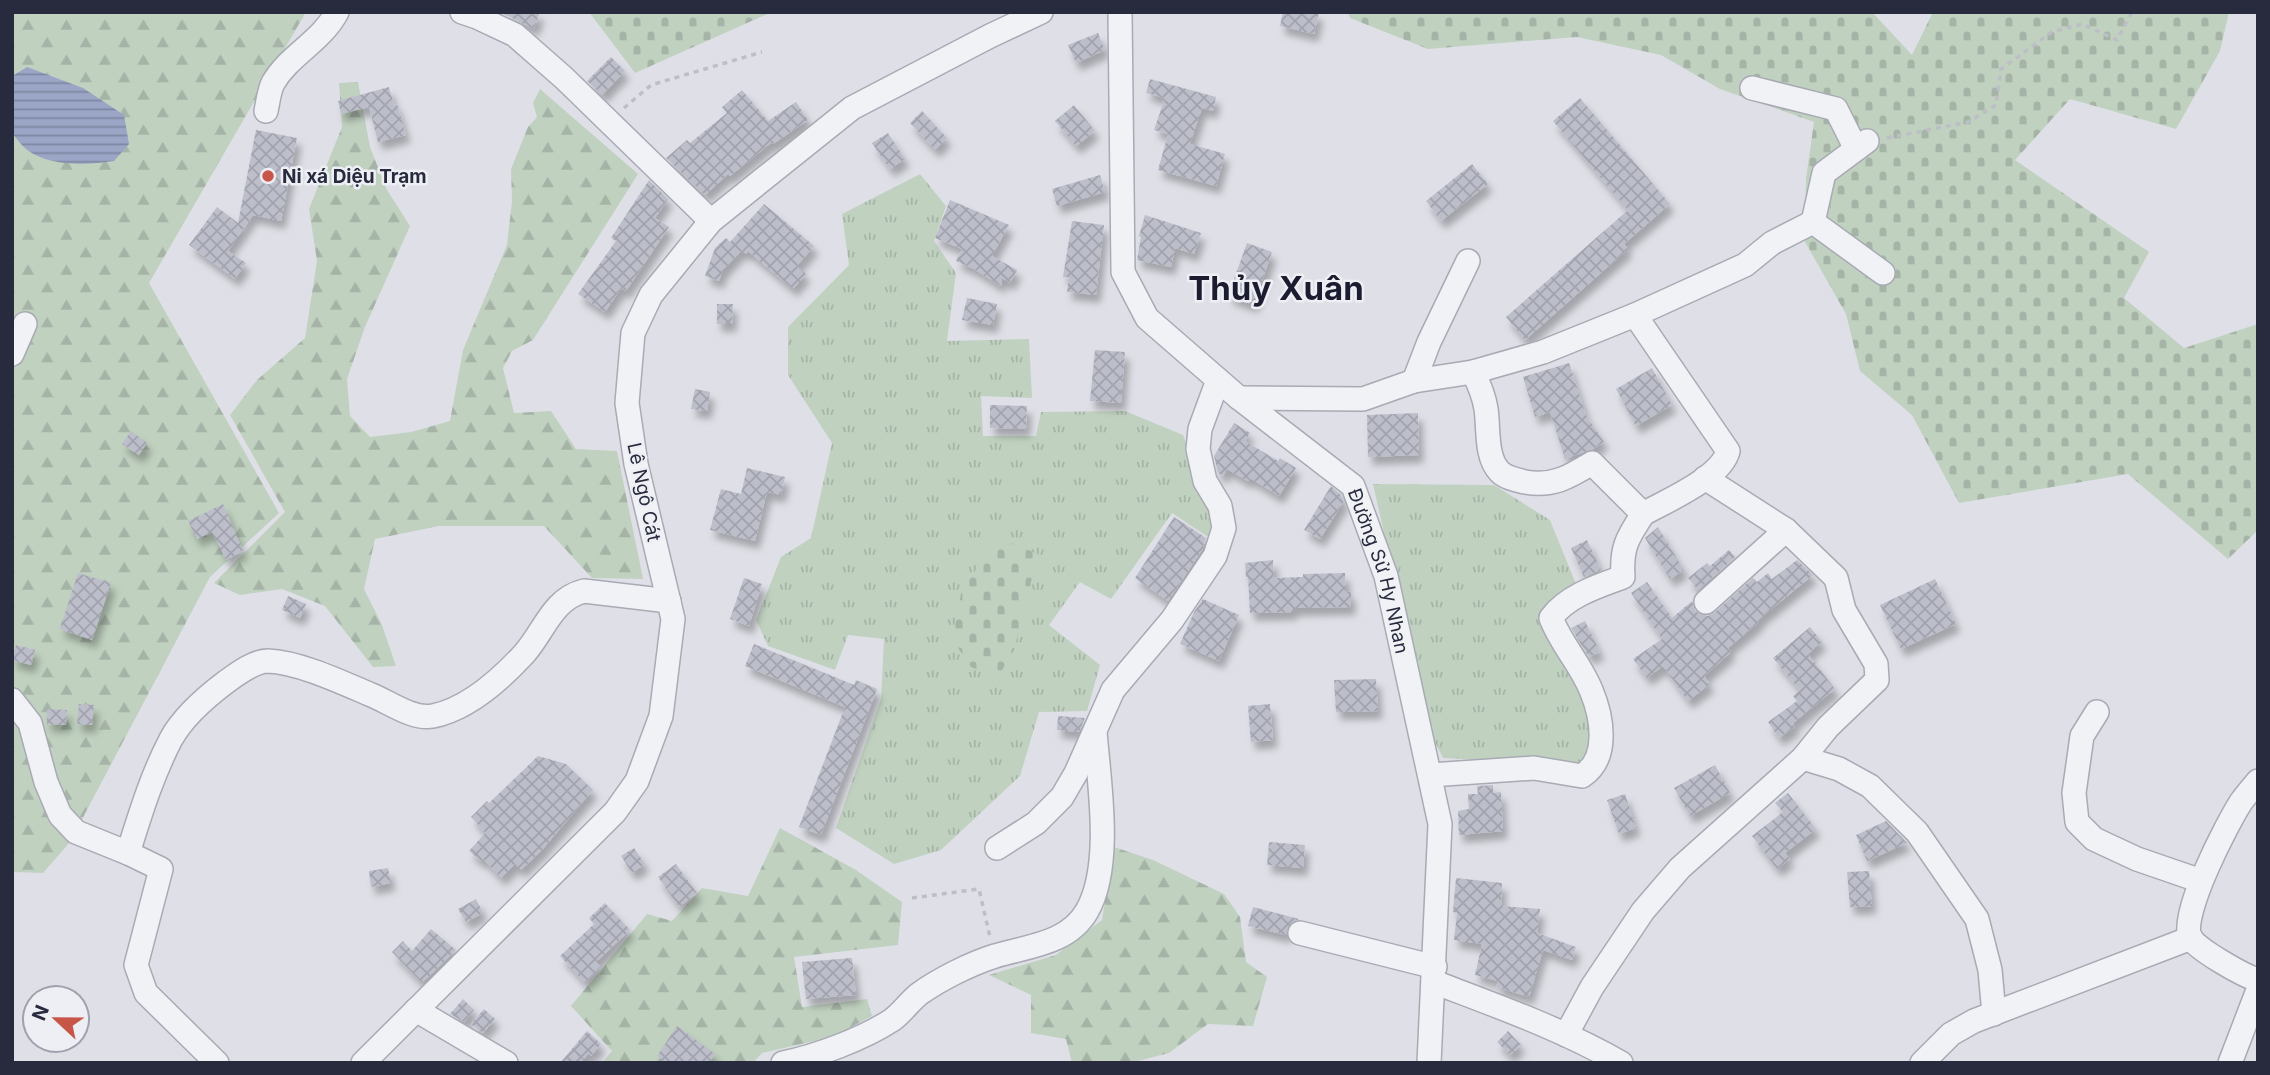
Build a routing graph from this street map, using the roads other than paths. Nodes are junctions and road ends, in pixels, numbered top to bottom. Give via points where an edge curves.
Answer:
1 (337, 12) edge
2 (1041, 12) edge
3 (1120, 12) edge
4 (473, 14) edge
5 (1752, 88) dead end
6 (266, 111) dead end
7 (711, 221) junction
8 (1813, 222) junction
9 (1468, 261) dead end
10 (1884, 273) dead end
11 (1634, 315) junction
12 (25, 324) dead end
13 (12, 354) edge
14 (1473, 372) junction
15 (1218, 380) junction
16 (1414, 381) junction
17 (1239, 398) junction
18 (1705, 478) junction
19 (1643, 514) junction
20 (1786, 530) junction
21 (669, 601) junction
22 (1706, 602) dead end
23 (12, 701) edge
24 (2097, 712) dead end
25 (1095, 729) junction
26 (1803, 758) junction
27 (1430, 775) junction
28 (2258, 781) edge
29 (997, 848) dead end
30 (128, 853) junction
31 (2201, 881) junction
32 (1300, 933) dead end
33 (2191, 938) junction
34 (1434, 974) junction
35 (2258, 980) edge
36 (2258, 990) edge
37 (416, 1010) junction
38 (1994, 1014) junction
39 (1566, 1035) junction
40 (217, 1063) edge
41 (363, 1063) edge
42 (506, 1063) edge
43 (783, 1063) edge
44 (1429, 1063) edge
45 (1621, 1063) edge
46 (1922, 1063) edge
47 (2230, 1063) edge

1 - 6 street via 329,28 292,60 273,84
2 - 7 street, Lê Ngô Cát via 852,108
3 - 15 street, Đường Sử Hy Nhan via 1123,272 1147,318
4 - 7 street via 515,35
5 - 8 street via 1836,108 1862,145 1824,173
7 - 21 street, Lê Ngô Cát via 651,295 634,333 627,403 636,464
8 - 10 street
8 - 11 street via 1772,243 1745,265
9 - 16 street
11 - 14 street via 1543,352
11 - 18 street via 1728,452 1726,460
12 - 13 street
14 - 16 street
14 - 19 street via 1486,407 1491,454 1502,475 1553,483 1592,463
15 - 17 street, Đường Sử Hy Nhan
15 - 25 street via 1200,429 1198,449 1224,528 1215,556 1172,620 1113,690
16 - 17 street via 1363,399
17 - 27 street, Đường Sử Hy Nhan via 1353,485 1386,576
18 - 19 street
18 - 20 street
19 - 27 street via 1627,537 1622,577 1591,588 1551,618 1591,691 1601,727 1598,758 1590,771 1582,776 1534,768
20 - 22 street
20 - 26 street via 1836,578 1844,610 1878,673 1877,680
21 - 30 street via 584,591 573,594 525,653 474,700 434,716 421,717 295,666 266,661 239,671 205,698 172,737
21 - 37 street, Lê Ngô Cát via 673,619 662,716 636,781 615,812
23 - 30 street via 30,723 60,815 76,832
24 - 31 street via 2082,736 2074,793 2077,822 2094,839
25 - 29 street via 1062,797 1036,824
25 - 43 street via 1102,824 1100,868 1091,902 1076,925 1042,945 994,956 950,976 859,1038
26 - 38 street via 1839,769 1870,786 1917,832 1977,919 1990,970
26 - 39 street via 1680,868 1643,911 1592,986
27 - 34 street, Đường Sử Hy Nhan via 1440,824
28 - 31 street via 2241,802
30 - 40 street via 161,869 135,965 146,993
31 - 33 street via 2189,927
32 - 34 street
33 - 35 street via 2243,976
33 - 38 street
34 - 39 street
34 - 44 street, Đường Sử Hy Nhan
36 - 47 street
37 - 41 street, Lê Ngô Cát
37 - 42 street
38 - 46 street via 1951,1034
39 - 45 street

